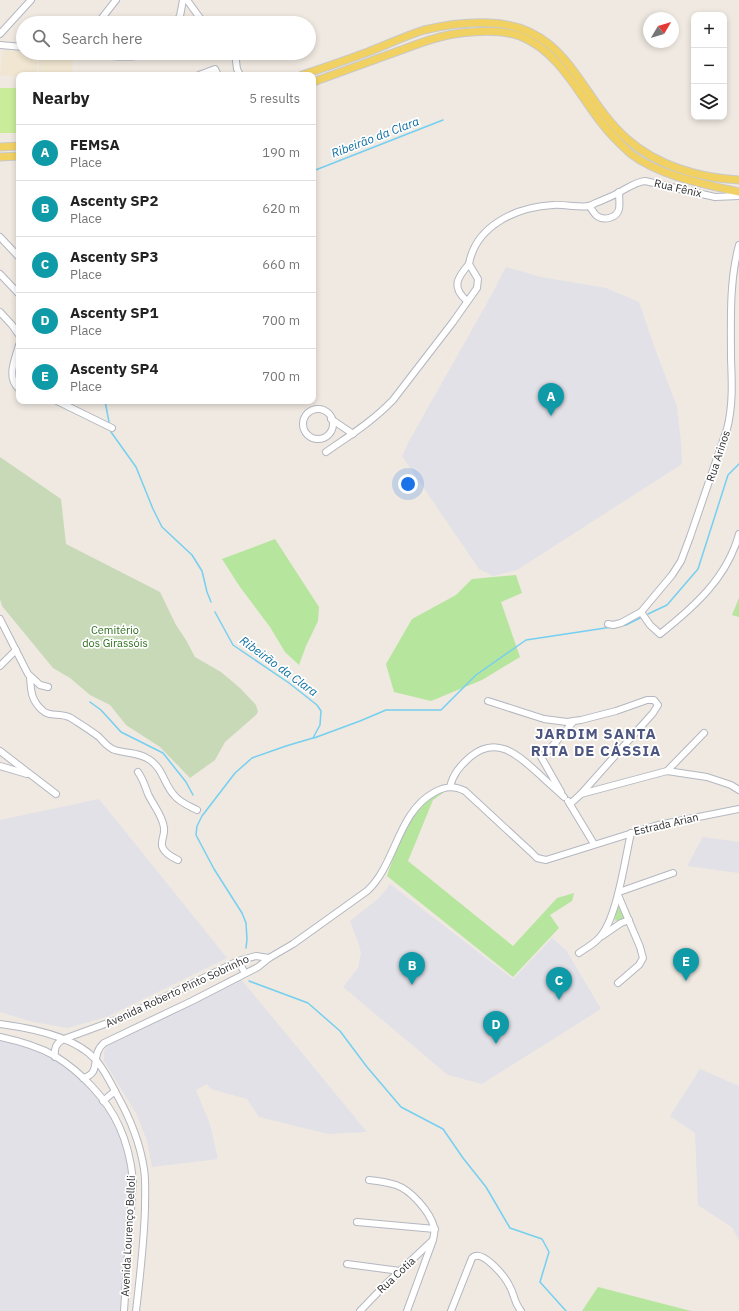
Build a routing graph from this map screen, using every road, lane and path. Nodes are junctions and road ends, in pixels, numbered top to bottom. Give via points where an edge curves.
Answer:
1 (31, 0) edge
2 (116, 0) edge
3 (183, 0) edge
4 (187, 0) edge
5 (103, 16) edge
6 (180, 16) edge
7 (199, 16) edge
8 (1, 32) edge
9 (0, 45) edge
10 (16, 46) edge
11 (236, 60) edge
12 (207, 72) edge
13 (216, 72) edge
14 (238, 72) edge
15 (311, 72) edge
16 (316, 81) edge
17 (16, 146) edge
18 (0, 148) edge
19 (16, 156) edge
20 (0, 157) edge
21 (739, 180) edge
22 (619, 192) junction
23 (739, 192) edge
24 (739, 196) edge
25 (589, 206) junction
26 (0, 237) edge
27 (739, 245) edge
28 (16, 255) edge
29 (469, 264) junction
30 (0, 274) edge
31 (16, 291) edge
32 (467, 301) junction
33 (0, 312) edge
34 (16, 327) edge
35 (16, 355) edge
36 (16, 387) edge
37 (63, 404) edge
38 (331, 418) junction
39 (112, 428) dead end
40 (353, 434) junction
41 (326, 452) dead end
42 (739, 534) edge
43 (641, 612) junction
44 (0, 619) edge
45 (608, 624) dead end
46 (16, 650) junction
47 (0, 666) edge
48 (30, 677) junction
49 (48, 687) dead end
50 (488, 701) dead end
51 (574, 721) junction
52 (704, 733) dead end
53 (0, 751) edge
54 (548, 751) dead end
55 (540, 755) dead end
56 (0, 766) edge
57 (138, 772) dead end
58 (667, 772) junction
59 (31, 775) junction
60 (450, 787) junction
61 (739, 790) edge
62 (56, 794) dead end
63 (581, 794) junction
64 (564, 797) junction
65 (570, 804) junction
66 (739, 808) edge
67 (197, 810) dead end
68 (631, 833) junction
69 (594, 844) junction
70 (178, 860) dead end
71 (673, 874) dead end
72 (618, 893) junction
73 (629, 920) junction
74 (599, 938) junction
75 (579, 953) dead end
76 (269, 958) junction
77 (238, 961) junction
78 (245, 973) junction
79 (618, 983) dead end
80 (0, 1024) edge
81 (0, 1037) edge
82 (64, 1038) junction
83 (55, 1056) junction
84 (95, 1059) junction
85 (83, 1078) junction
86 (115, 1091) junction
87 (103, 1101) junction
88 (369, 1180) dead end
89 (357, 1222) dead end
90 (435, 1229) junction
91 (433, 1240) junction
92 (347, 1264) dead end
93 (400, 1271) junction
94 (124, 1311) edge
95 (136, 1311) edge
96 (360, 1311) edge
97 (406, 1311) edge
98 (451, 1311) edge
99 (522, 1311) edge

1 - 8 street
2 - 5 street
3 - 6 street
4 - 7 street
9 - 10 street
11 - 14 street
12 - 13 street via 215,69
15 - 21 main road via 424,30 472,23 508,24 527,30 560,52 609,119 627,139 644,152 660,161 691,172 720,179
16 - 23 main road via 453,34 494,32 519,36 541,49 559,65 618,142 644,163 692,181
17 - 18 main road
19 - 20 main road
22 - 24 street, Rua Fênix via 646,181 715,197
22 - 25 street, Rua Fênix
22 - 25 street via 619,208 617,214 612,217 600,218
25 - 29 street, Rua Fênix via 535,206 509,215 481,237 471,254
26 - 28 street
27 - 43 street, Rua Arinos via 732,278 732,393 727,429 680,561 666,584
29 - 32 street via 478,279 477,288
29 - 32 street, Rua Fênix via 458,280 461,296
30 - 31 street
32 - 40 street via 393,400
33 - 34 street
35 - 36 street via 12,369 12,379
37 - 39 street
38 - 38 street via 324,411 311,411 303,422 304,430 316,439 326,437 332,429
38 - 40 street
40 - 41 street
42 - 43 street via 724,569 713,586 660,634
43 - 45 street, Rua Arinos via 620,623
44 - 46 street
46 - 47 street
46 - 48 street
48 - 49 street via 40,685
48 - 67 street via 32,697 43,711 66,716 116,751 146,757 157,766 174,796
50 - 51 street via 544,719
51 - 54 street
51 - 63 street via 616,712 652,700 658,705
52 - 58 street
53 - 59 street
55 - 64 street
56 - 59 street
57 - 70 street via 163,822 163,848
58 - 61 street via 707,777
58 - 63 street
59 - 62 street
60 - 64 street via 452,778 474,754 491,747 510,750 519,756
60 - 69 street via 465,791 537,858 546,860
60 - 76 street, Avenida Roberto Pinto Sobrinho via 421,802 405,825 373,885 293,944
63 - 65 street
64 - 65 street
65 - 69 street
66 - 68 street, Estrada Arian
68 - 69 street, Estrada Arian
68 - 72 street
71 - 72 street
72 - 73 street
72 - 74 street via 609,921
73 - 74 street via 620,923
73 - 79 street via 643,958 639,965
74 - 75 street
76 - 77 street, Avenida Roberto Pinto Sobrinho via 256,956
76 - 78 street, Avenida Roberto Pinto Sobrinho
77 - 78 street
77 - 82 street, Avenida Roberto Pinto Sobrinho via 124,1017
78 - 84 street, Avenida Roberto Pinto Sobrinho via 109,1040 100,1046
80 - 82 street, Avenida Lourenço Belloli
81 - 83 street, Avenida Lourenço Belloli
82 - 83 street via 56,1046
82 - 84 street, Avenida Lourenço Belloli
83 - 85 street, Avenida Lourenço Belloli
84 - 85 street, Avenida Roberto Pinto Sobrinho via 95,1070
84 - 86 street, Avenida Lourenço Belloli
85 - 87 street, Avenida Lourenço Belloli
86 - 87 street
86 - 95 street, Avenida Lourenço Belloli via 133,1127 144,1168 144,1234
87 - 94 street, Avenida Lourenço Belloli via 119,1127 133,1180
88 - 90 street via 392,1183 406,1189 425,1210
89 - 90 street
90 - 91 street
91 - 93 street, Rua Cotia
91 - 97 street
92 - 93 street
93 - 96 street, Rua Cotia
98 - 99 street via 472,1258 478,1255 489,1261 505,1278 512,1290 514,1301

